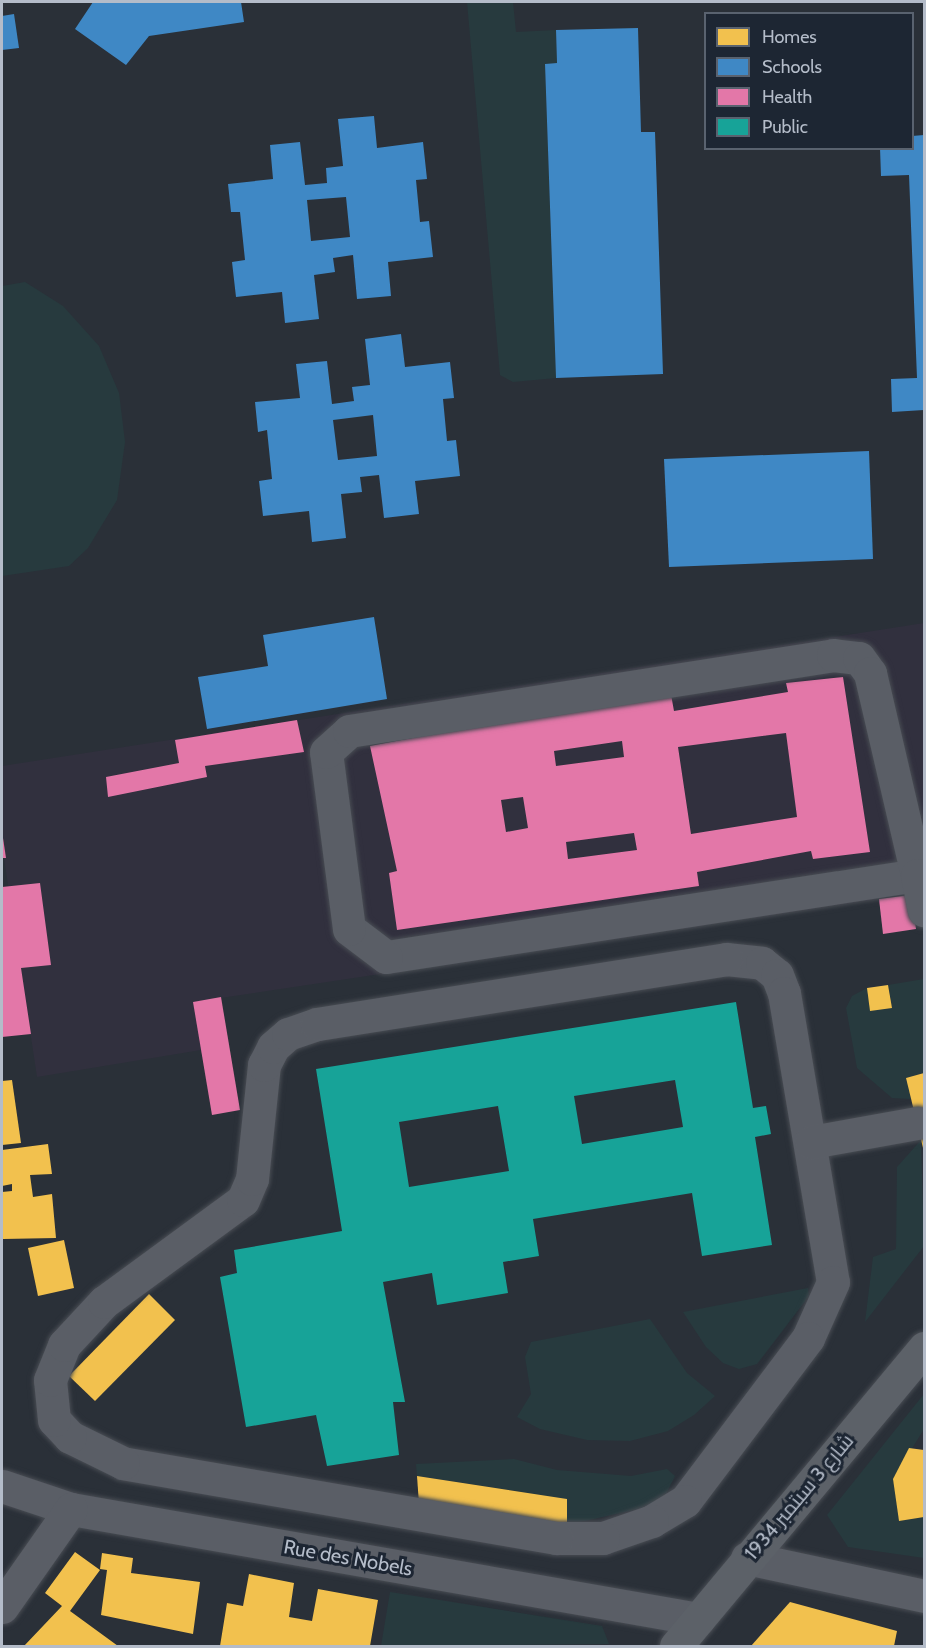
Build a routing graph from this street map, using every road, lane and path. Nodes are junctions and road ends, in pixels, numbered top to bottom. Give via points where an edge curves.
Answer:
1 (917, 875) junction
2 (924, 910) edge
3 (917, 1123) dead end
4 (812, 1142) junction
5 (924, 1348) edge
6 (2, 1486) edge
7 (71, 1509) junction
8 (747, 1558) junction
9 (924, 1596) edge
10 (2, 1606) edge
11 (698, 1619) junction
12 (676, 1647) edge

1 - 1 street via 870,673 860,658 833,655 349,731 326,753 349,929 386,957
1 - 2 street
3 - 4 street
4 - 4 street via 784,993 777,975 762,963 726,959 317,1024 288,1034 273,1047 264,1065 252,1179 243,1200 104,1302 64,1345 50,1380 54,1420 93,1452 123,1463 544,1536 603,1538 652,1521 685,1501 808,1338 827,1303 832,1253
5 - 8 main road, شارع 3 سبتمبر 1934
6 - 7 street, Rue des Nobels
7 - 10 street
7 - 11 street, Rue des Nobels
8 - 9 street
8 - 11 main road, شارع 3 سبتمبر 1934
11 - 12 main road, شارع 3 سبتمبر 1934

